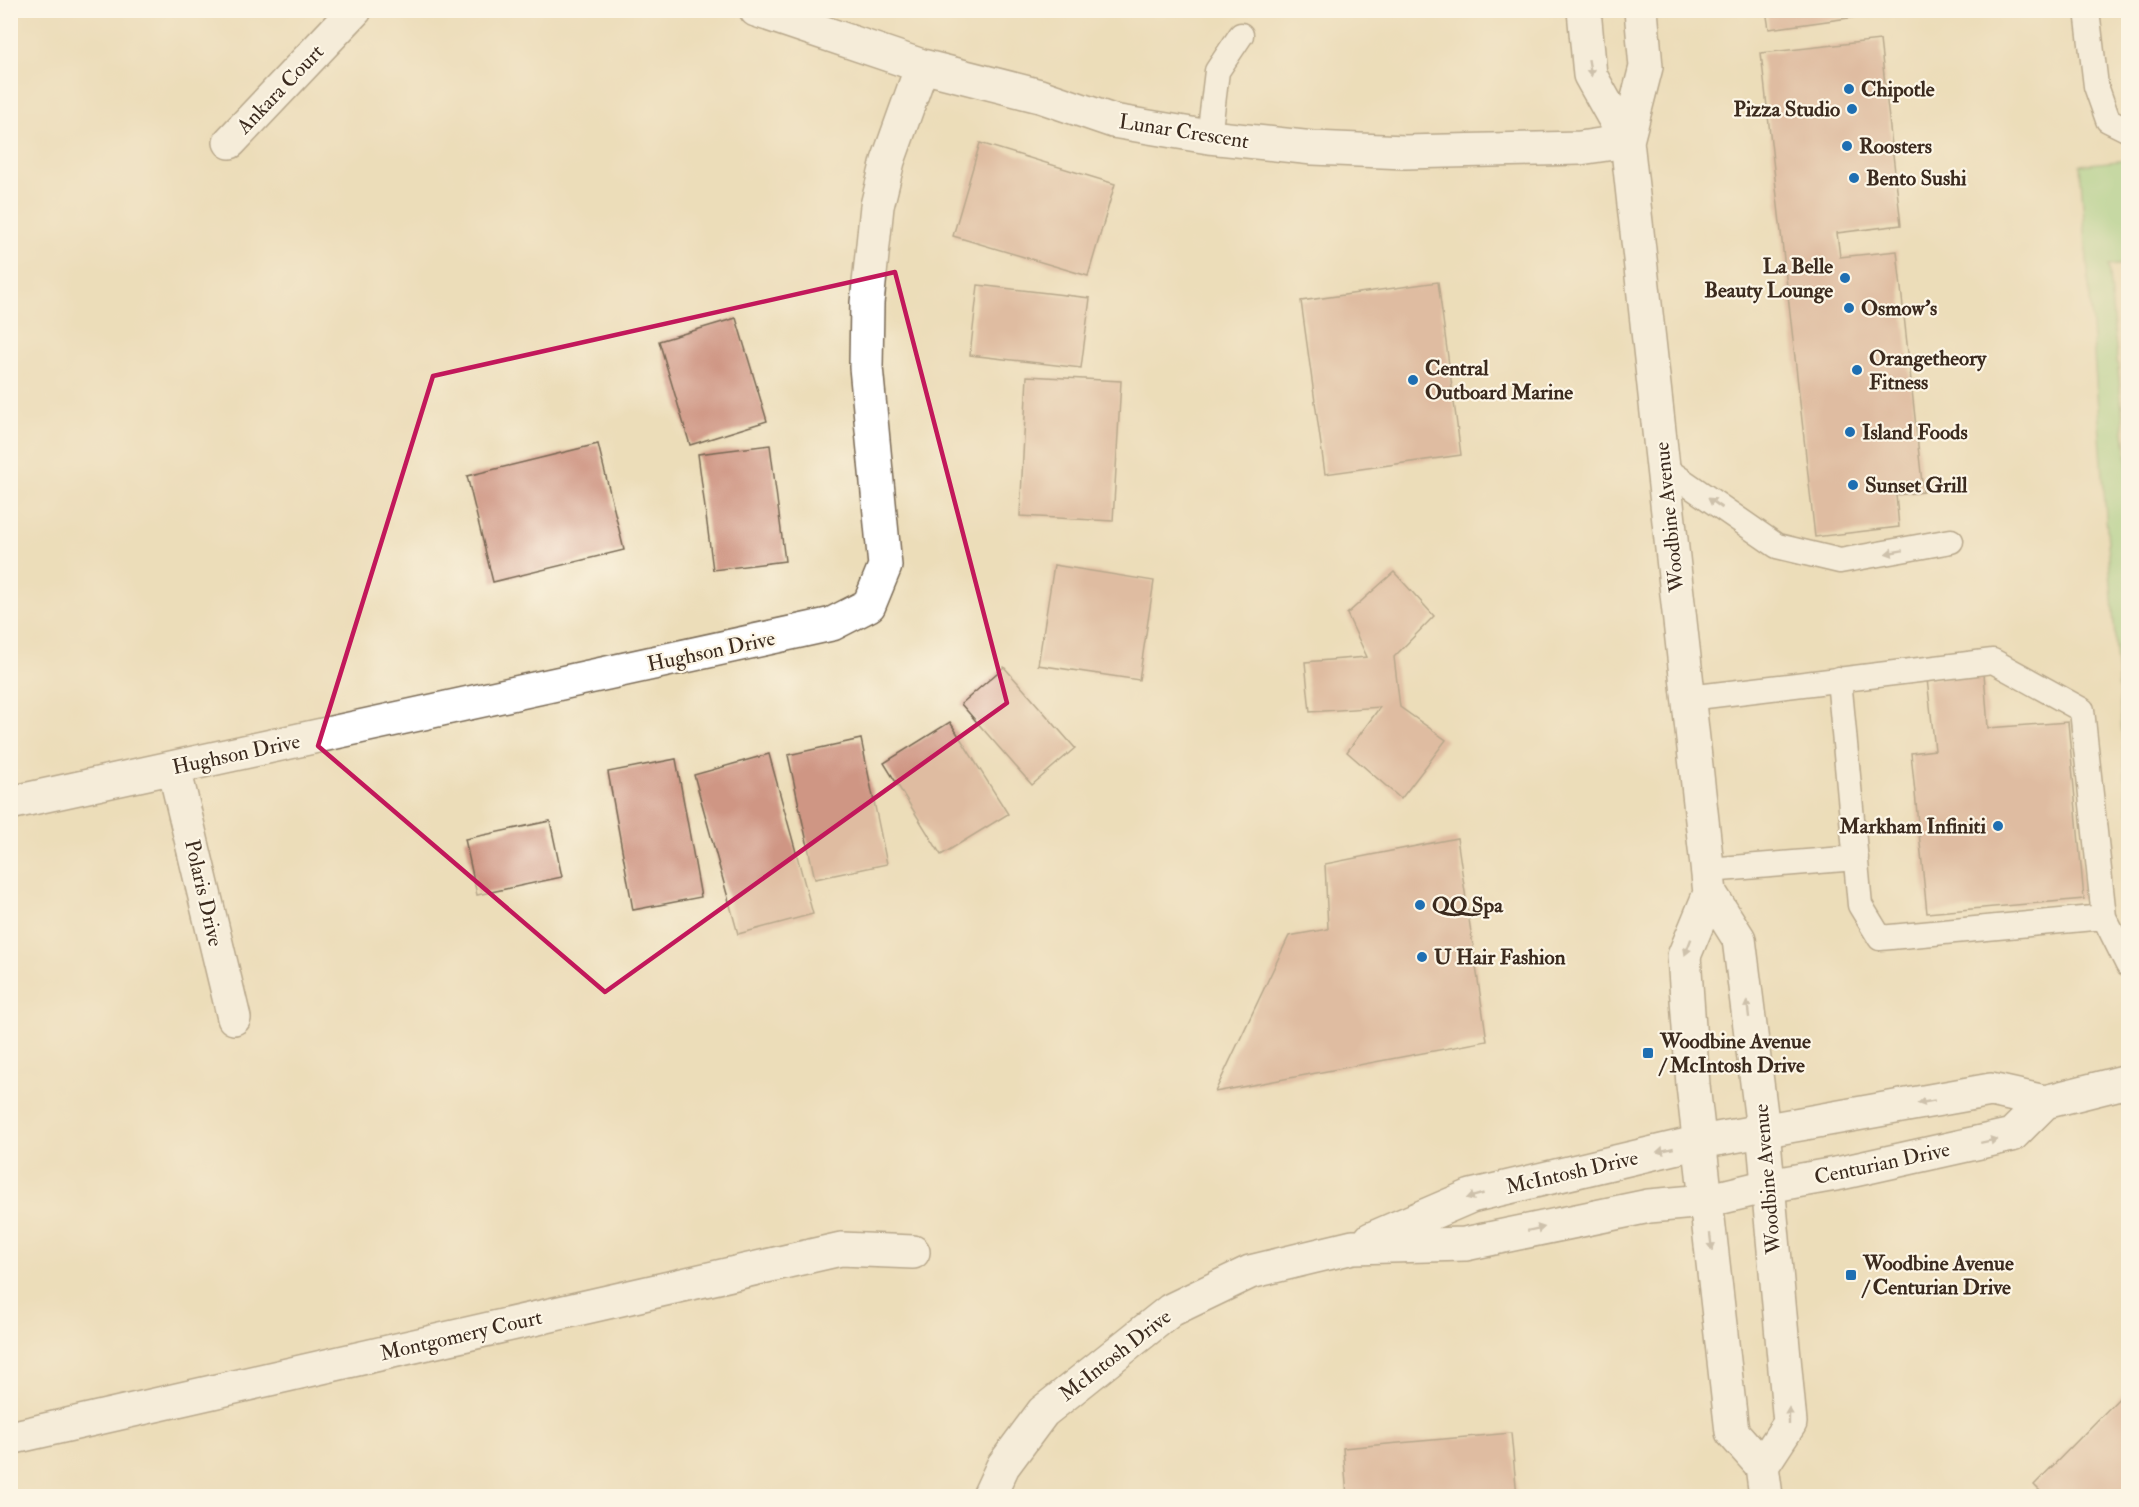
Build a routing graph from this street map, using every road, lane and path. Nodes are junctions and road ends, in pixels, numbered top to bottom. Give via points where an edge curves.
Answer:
1 (355, 10) edge
2 (756, 10) edge
3 (1584, 10) edge
4 (1641, 10) edge
5 (2088, 10) edge
6 (1241, 35) dead end
7 (922, 66) junction
8 (2128, 130) edge
9 (1209, 137) junction
10 (1627, 141) junction
11 (230, 142) dead end
12 (1663, 467) junction
13 (1951, 541) dead end
14 (1839, 679) junction
15 (1689, 698) junction
16 (174, 768) junction
17 (10, 803) edge
18 (1856, 858) junction
19 (1709, 882) junction
20 (2104, 917) junction
21 (2128, 966) edge
22 (234, 1018) dead end
23 (2128, 1081) edge
24 (2045, 1102) junction
25 (1763, 1130) junction
26 (1700, 1142) junction
27 (1768, 1186) junction
28 (1706, 1201) junction
29 (1353, 1247) junction
30 (913, 1252) dead end
31 (10, 1438) edge
32 (1764, 1481) edge
33 (989, 1497) edge

1 - 11 street, Ankara Court
2 - 7 street, Lunar Crescent
3 -> 10 street, Woodbine Avenue via 1590,75
4 - 10 street, Woodbine Avenue via 1646,67
5 - 8 lane via 2096,86 2108,120
6 - 9 lane via 1217,71
7 - 9 street, Lunar Crescent via 1040,96 1113,121
7 - 16 street, Hughson Drive via 888,160 877,206 867,303 866,367 885,566 870,605 832,624
9 - 10 street, Lunar Crescent via 1313,148 1405,152 1580,148
10 - 12 street, Woodbine Avenue
13 -> 12 lane via 1840,561 1777,546
12 - 15 street, Woodbine Avenue
14 - 15 lane
14 - 18 lane
14 - 20 lane via 1993,662 2082,710
15 - 19 street, Woodbine Avenue
16 - 17 street, Hughson Drive
16 - 22 street, Polaris Drive
18 - 19 lane
18 - 20 lane via 1860,905 1880,938
25 -> 19 street, Woodbine Avenue via 1739,939
19 -> 26 street, Woodbine Avenue via 1684,956
20 - 21 lane
23 - 24 street
24 -> 25 street via 1991,1090
27 -> 24 street, Centurian Drive via 2012,1136
25 - 26 street, McIntosh Drive
25 - 27 street, Woodbine Avenue
26 - 28 street, Woodbine Avenue
26 -> 29 street, McIntosh Drive via 1471,1196
27 - 28 street, Centurian Drive
32 -> 27 street, Woodbine Avenue via 1790,1423
29 -> 28 street, McIntosh Drive via 1465,1244 1649,1206
28 -> 32 street, Woodbine Avenue via 1732,1432
29 - 33 street, McIntosh Drive via 1250,1272 1171,1310 1044,1412 1003,1466
30 - 31 street, Montgomery Court via 842,1249

